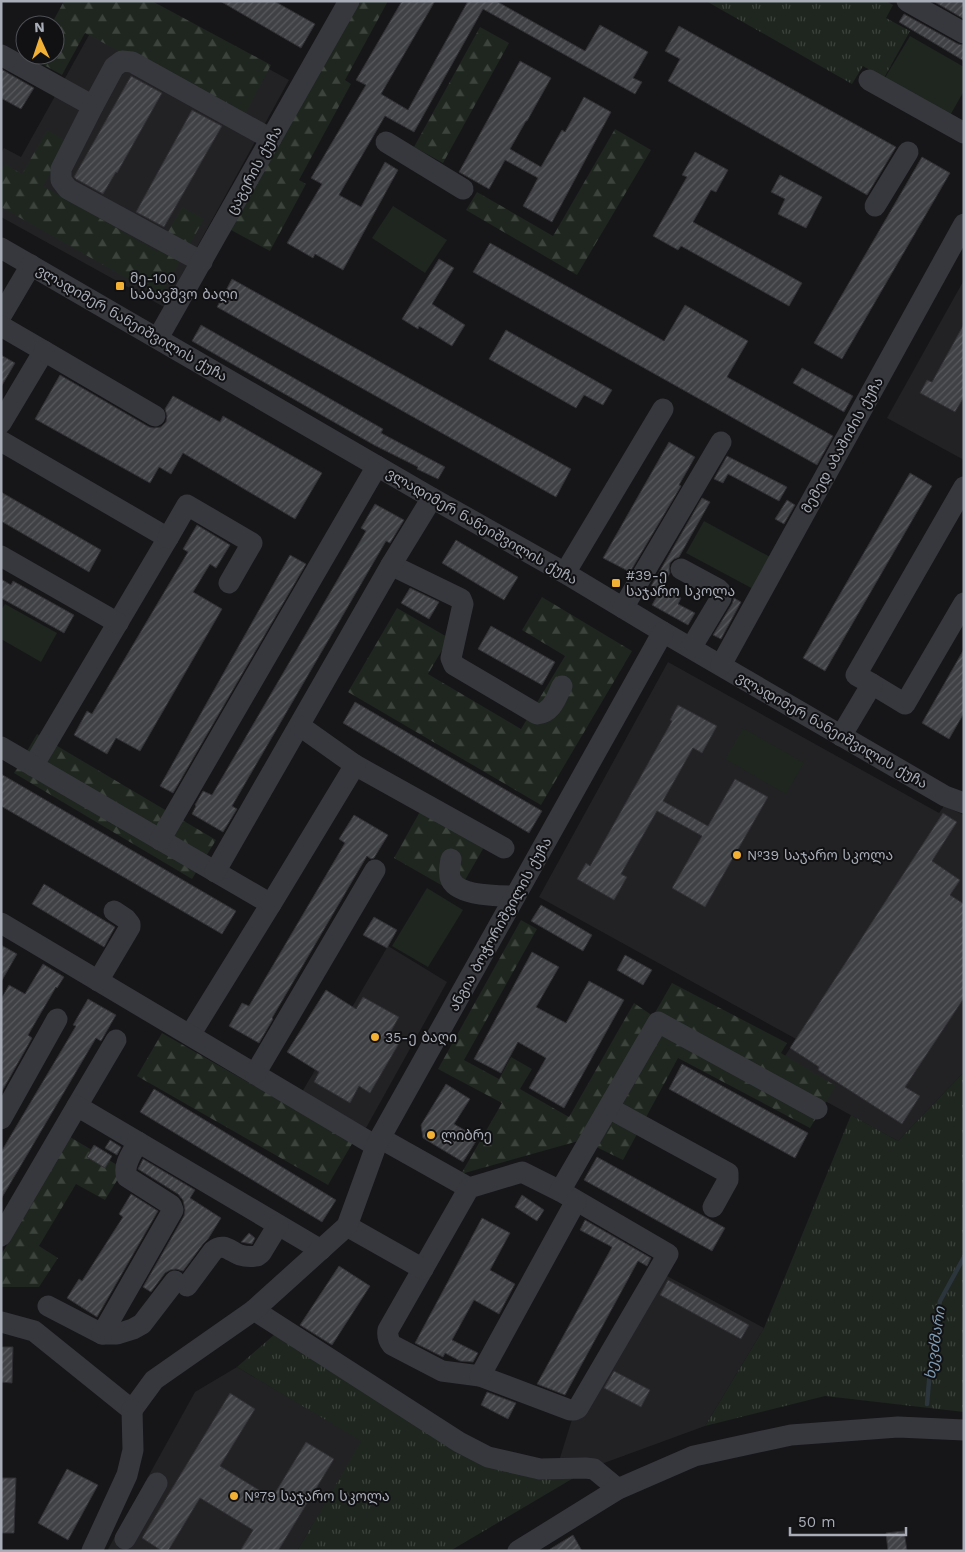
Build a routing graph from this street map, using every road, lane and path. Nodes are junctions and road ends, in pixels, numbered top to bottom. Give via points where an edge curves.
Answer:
1 (907, 1) edge
2 (347, 2) edge
3 (964, 33) edge
4 (1, 55) edge
5 (869, 80) dead end
6 (93, 106) junction
7 (964, 134) edge
8 (271, 140) junction
9 (386, 142) dead end
10 (908, 152) dead end
11 (462, 189) dead end
12 (876, 206) dead end
13 (964, 224) edge
14 (1, 248) edge
15 (202, 262) junction
16 (31, 265) junction
17 (1, 316) edge
18 (1, 326) edge
19 (158, 338) junction
20 (44, 351) junction
21 (663, 409) dead end
22 (155, 416) dead end
23 (1, 424) edge
24 (1, 441) edge
25 (721, 442) dead end
26 (377, 466) junction
27 (964, 487) edge
28 (432, 498) junction
29 (168, 538) junction
30 (1, 556) edge
31 (391, 565) junction
32 (682, 569) dead end
33 (565, 574) junction
34 (229, 583) dead end
35 (964, 603) edge
36 (623, 608) junction
37 (118, 623) junction
38 (663, 632) junction
39 (691, 648) junction
40 (721, 666) junction
41 (872, 684) junction
42 (562, 686) dead end
43 (300, 726) junction
44 (842, 736) junction
45 (1, 747) edge
46 (355, 765) junction
47 (34, 766) junction
48 (964, 803) edge
49 (160, 840) junction
50 (504, 848) dead end
51 (451, 859) dead end
52 (375, 870) dead end
53 (215, 872) junction
54 (515, 896) junction
55 (271, 904) junction
56 (114, 912) dead end
57 (1, 923) edge
58 (98, 981) junction
59 (57, 1019) dead end
60 (190, 1035) junction
61 (116, 1040) dead end
62 (256, 1074) junction
63 (77, 1106) junction
64 (609, 1108) junction
65 (817, 1109) dead end
66 (1, 1119) edge
67 (138, 1142) junction
68 (378, 1142) junction
69 (469, 1188) junction
70 (568, 1196) junction
71 (713, 1207) dead end
72 (278, 1225) junction
73 (347, 1226) junction
74 (1, 1236) edge
75 (321, 1250) junction
76 (423, 1269) junction
77 (48, 1306) dead end
78 (254, 1310) junction
79 (1, 1322) edge
80 (102, 1334) junction
81 (480, 1376) junction
82 (132, 1410) junction
83 (964, 1430) edge
84 (157, 1483) dead end
85 (618, 1489) junction
86 (104, 1526) junction
87 (124, 1545) edge
88 (92, 1551) edge
89 (518, 1551) edge

1 - 3 street
2 - 8 street, ცაგერის ქუჩა
4 - 6 street
5 - 7 street
6 - 8 street via 114,67 122,61 132,62
6 - 15 street via 61,169 61,180 68,189
8 - 15 street, ცაგერის ქუჩა
9 - 11 street
10 - 12 street
13 - 40 street, მემედ აბაშიძის ქუჩა
14 - 16 street, ვლადიმერ ნანეიშვილის ქუჩა
15 - 19 street, ცაგერის ქუჩა
16 - 17 street
16 - 19 street, ვლადიმერ ნანეიშვილის ქუჩა
18 - 20 street
19 - 26 street, ვლადიმერ ნანეიშვილის ქუჩა
20 - 22 street
20 - 23 street
21 - 33 street
24 - 29 street
25 - 36 street
26 - 28 street, ვლადიმერ ნანეიშვილის ქუჩა
26 - 49 street
27 - 41 street via 856,675
28 - 31 street
28 - 33 street, ვლადიმერ ნანეიშვილის ქუჩა
29 - 34 street via 188,505 252,543
29 - 37 street
30 - 37 street
31 - 42 street via 461,599 463,604 450,658 454,666 538,714 550,710
31 - 43 street
32 - 39 street via 721,592 721,598
33 - 36 street, ვლადიმერ ნანეიშვილის ქუჩა
35 - 41 street via 905,704
36 - 38 street, ვლადიმერ ნანეიშვილის ქუჩა
37 - 47 street
38 - 39 street, ვლადიმერ ნანეიშვილის ქუჩა
38 - 54 street, ანგია ბოჭორიშვილის ქუჩა
39 - 40 street, ვლადიმერ ნანეიშვილის ქუჩა
40 - 44 street, ვლადიმერ ნანეიშვილის ქუჩა
41 - 44 street
43 - 46 street
43 - 53 street
44 - 48 street, ვლადიმერ ნანეიშვილის ქუჩა via 945,796
45 - 47 street
46 - 50 street
46 - 55 street
47 - 49 street
49 - 53 street
51 - 54 street via 451,880 457,886 484,895
52 - 62 street
53 - 55 street
54 - 68 street, ანგია ბოჭორიშვილის ქუჩა
55 - 60 street
56 - 58 street via 126,919 130,927
57 - 58 street
58 - 60 street
59 - 66 street
60 - 62 street
61 - 63 street
62 - 68 street
63 - 67 street
63 - 74 street
64 - 65 street via 658,1022
64 - 70 street
64 - 71 street via 728,1172 728,1180
67 - 72 street
67 - 80 street via 126,1166 127,1177 174,1210
68 - 69 street
68 - 73 street, ანგია ბოჭორიშვილის ქუჩა
69 - 70 street via 522,1172
69 - 76 street
70 - 81 street
70 - 81 street via 668,1254 578,1408 570,1410
72 - 75 street
72 - 80 street via 257,1256 245,1256 216,1247 142,1324 117,1334
73 - 75 street, ანგია ბოჭორიშვილის ქუჩა
73 - 76 street
75 - 78 street, ანგია ბოჭორიშვილის ქუჩა
76 - 81 street via 388,1330 388,1340 405,1353 442,1372
77 - 80 street
78 - 82 street, ანგია ბოჭორიშვილის ქუჩა via 154,1380
78 - 85 street via 459,1442 488,1456 540,1468 594,1469
79 - 82 street via 34,1331
82 - 86 street via 133,1450 127,1475
83 - 85 street via 898,1427 791,1435 694,1456
84 - 87 street
85 - 89 street
86 - 87 street
86 - 88 street

